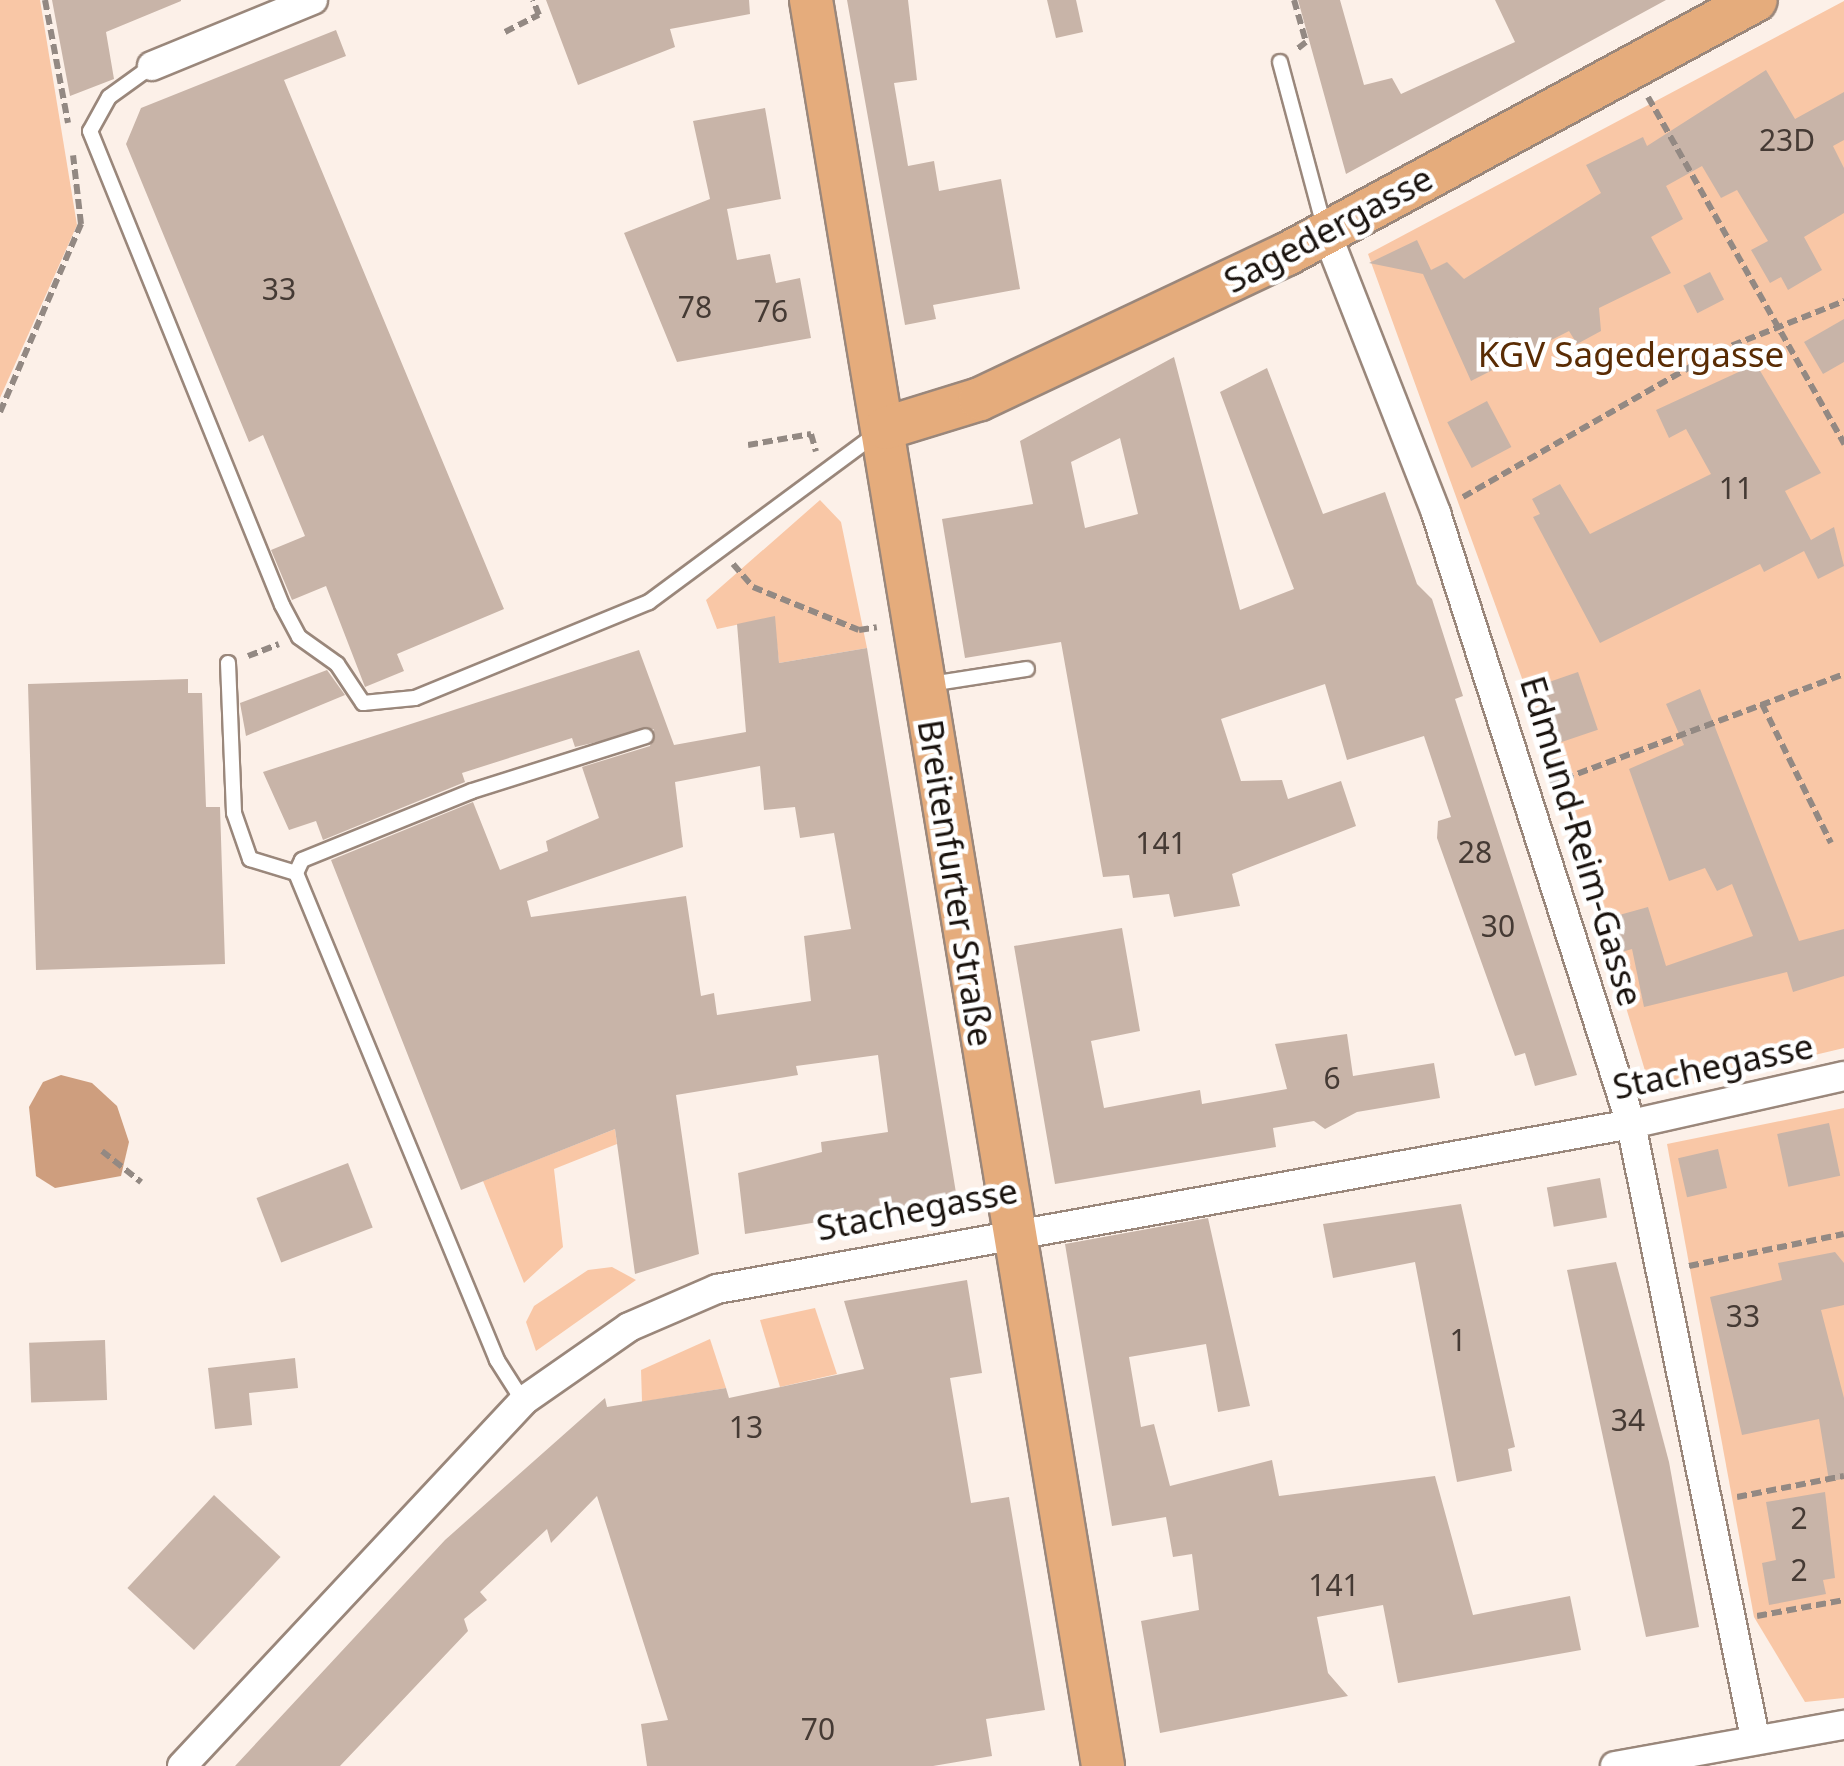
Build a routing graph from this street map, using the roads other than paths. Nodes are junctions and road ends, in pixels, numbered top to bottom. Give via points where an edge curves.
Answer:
1 (314, 0) edge
2 (811, 0) edge
3 (1756, 0) edge
4 (1280, 62) road end
5 (152, 66) joint
6 (1326, 232) junction
7 (886, 428) junction
8 (228, 663) road end
9 (1027, 669) dead end
10 (924, 685) junction
11 (646, 736) dead end
12 (296, 873) junction
13 (1844, 1076) edge
14 (1630, 1124) junction
15 (1013, 1230) junction
16 (524, 1401) junction
17 (1844, 1725) edge
18 (1755, 1738) junction
19 (182, 1766) edge
20 (1103, 1766) edge
21 (1615, 1766) edge

1 - 5 street
2 - 7 main road, Breitenfurter Straße
3 - 6 main road, Sagedergasse
4 - 6 lane, Edmund-Reim-Gasse
5 - 7 lane via 109,97 90,130 299,637 336,664 363,703 380,708 649,602 821,466
6 - 7 main road, Sagedergasse via 1088,351
6 - 14 street, Edmund-Reim-Gasse via 1436,513 1530,791
7 - 10 main road, Breitenfurter Straße
8 - 12 lane via 234,813 250,859
9 - 10 lane
10 - 15 main road, Breitenfurter Straße
11 - 12 lane via 472,791 302,860
12 - 16 lane via 497,1360
13 - 14 street, Stachegasse
14 - 15 street, Stachegasse
14 - 18 street, Edmund-Reim-Gasse via 1713,1501
15 - 16 street, Stachegasse via 717,1288 629,1327
15 - 20 main road, Breitenfurter Straße
16 - 19 street, Stachegasse
17 - 18 street
18 - 21 street

